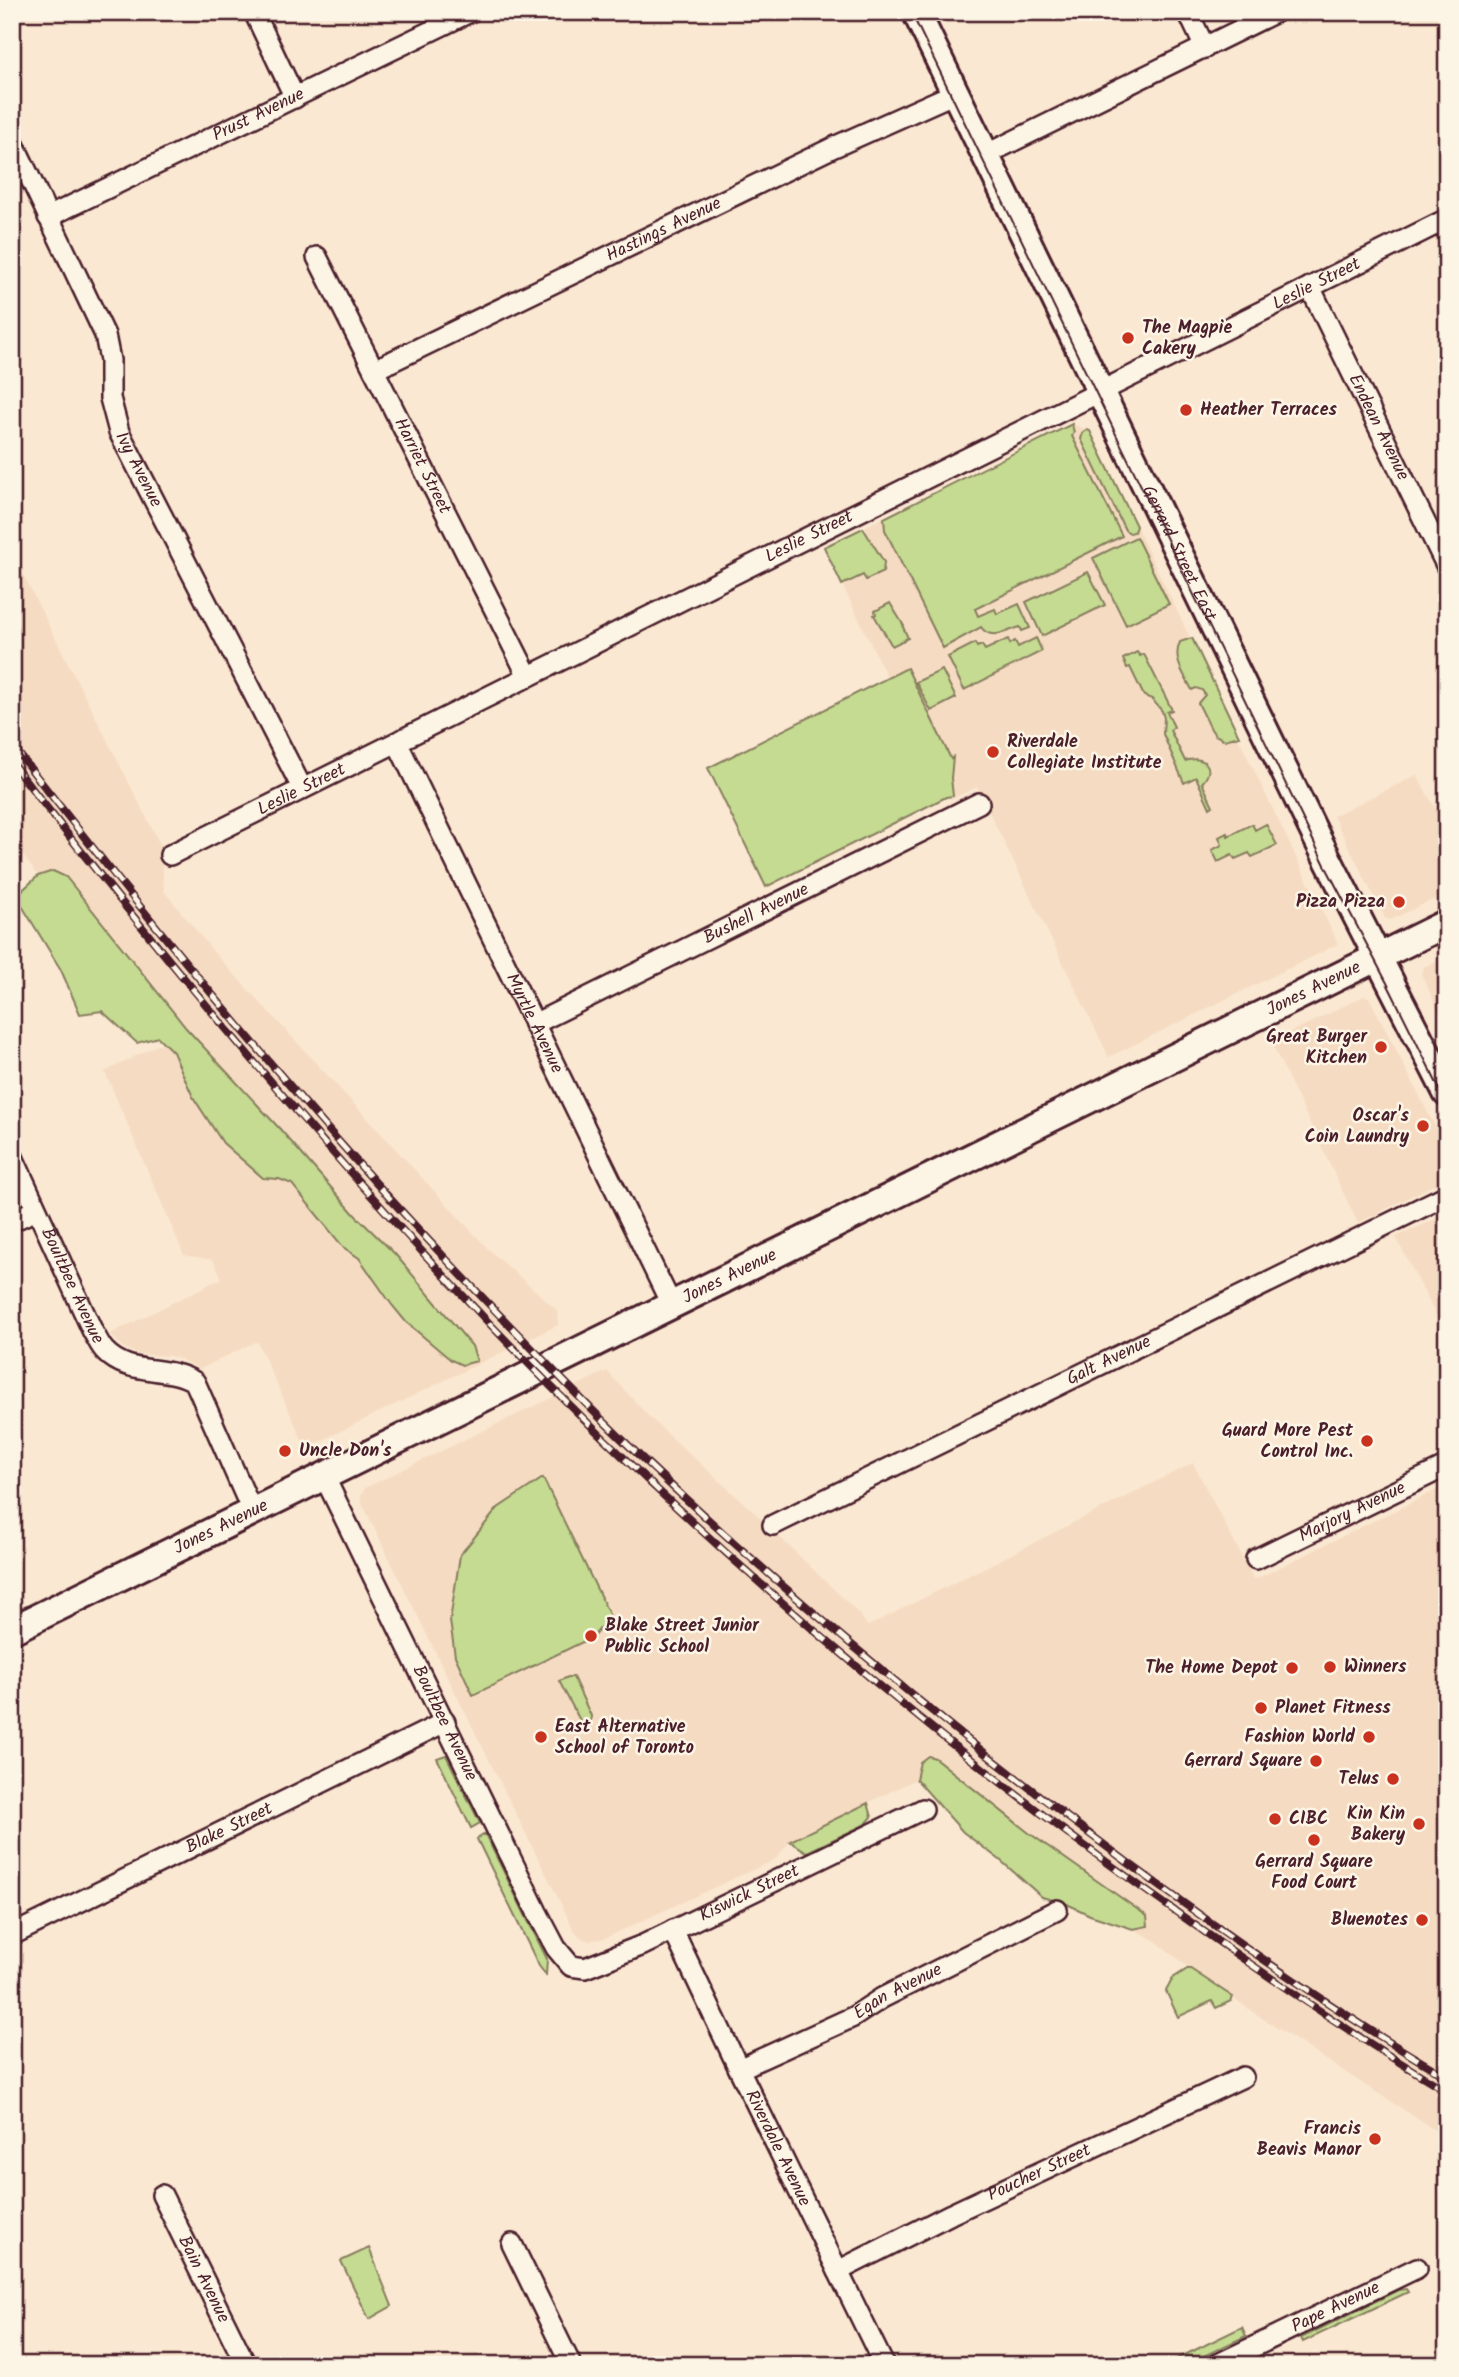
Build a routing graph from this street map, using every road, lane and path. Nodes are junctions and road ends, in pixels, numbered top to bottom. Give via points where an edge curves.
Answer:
1 (254, 12) edge
2 (470, 12) edge
3 (916, 12) edge
4 (1188, 12) edge
5 (1276, 12) edge
6 (1205, 48) junction
7 (955, 93) junction
8 (295, 98) junction
9 (14, 148) edge
10 (985, 155) junction
11 (48, 217) junction
12 (1447, 219) edge
13 (317, 257) dead end
14 (1310, 287) junction
15 (374, 370) junction
16 (1098, 391) junction
17 (1447, 567) edge
18 (528, 676) junction
19 (397, 742) junction
20 (302, 788) junction
21 (979, 803) dead end
22 (170, 855) dead end
23 (1447, 923) edge
24 (1378, 957) junction
25 (534, 1024) junction
26 (1447, 1093) edge
27 (12, 1155) edge
28 (1447, 1195) edge
29 (36, 1210) junction
30 (12, 1221) edge
31 (672, 1306) junction
32 (1447, 1466) edge
33 (324, 1476) junction
34 (252, 1511) junction
35 (773, 1525) dead end
36 (1256, 1559) dead end
37 (12, 1630) edge
38 (445, 1722) junction
39 (923, 1809) dead end
40 (1056, 1910) dead end
41 (673, 1930) junction
42 (12, 1935) edge
43 (571, 1966) joint
44 (739, 2069) junction
45 (1243, 2077) dead end
46 (162, 2195) dead end
47 (512, 2244) dead end
48 (1417, 2268) dead end
49 (838, 2271) junction
50 (246, 2365) edge
51 (571, 2365) edge
52 (884, 2365) edge
53 (1216, 2365) edge

1 - 8 street
2 - 8 street, Prust Avenue
3 - 7 street, Gerrard Street East
4 - 6 street
5 - 6 street
6 - 10 street
7 - 10 street, Gerrard Street East
7 - 15 street, Hastings Avenue
8 - 11 street, Prust Avenue
9 - 11 street, Ivy Avenue
10 - 16 street, Gerrard Street East
11 - 20 street, Ivy Avenue via 105,335 110,398 119,432
12 - 14 street, Leslie Street
13 - 15 street, Harriet Street
14 - 16 street, Leslie Street
14 - 17 street, Endean Avenue
15 - 18 street, Harriet Street
16 - 18 street, Leslie Street
16 - 24 street, Gerrard Street East
18 - 19 street, Leslie Street
19 - 20 street, Leslie Street
19 - 25 street, Myrtle Avenue
20 - 22 street, Leslie Street
21 - 25 street, Bushell Avenue
23 - 24 street, Jones Avenue
24 - 26 street, Gerrard Street East
24 - 31 street, Jones Avenue
25 - 31 street, Myrtle Avenue
27 - 29 street, Boultbee Avenue
28 - 35 street, Galt Avenue
29 - 30 street
29 - 34 street, Boultbee Avenue via 104,1351 121,1364 172,1372 195,1382
31 - 33 street, Jones Avenue
32 - 36 street, Marjory Avenue
33 - 34 street, Jones Avenue
33 - 38 street, Boultbee Avenue
34 - 37 street, Jones Avenue
38 - 42 street, Blake Street
38 - 43 street, Boultbee Avenue via 537,1912
39 - 41 street, Kiswick Street
40 - 44 street, Egan Avenue via 882,1997 853,2017
41 - 43 street, Kiswick Street via 585,1968
41 - 44 street, Riverdale Avenue
44 - 49 street, Riverdale Avenue
45 - 49 street, Poucher Street
46 - 50 street, Bain Avenue
47 - 51 street
48 - 53 street, Pape Avenue
49 - 52 street, Riverdale Avenue

